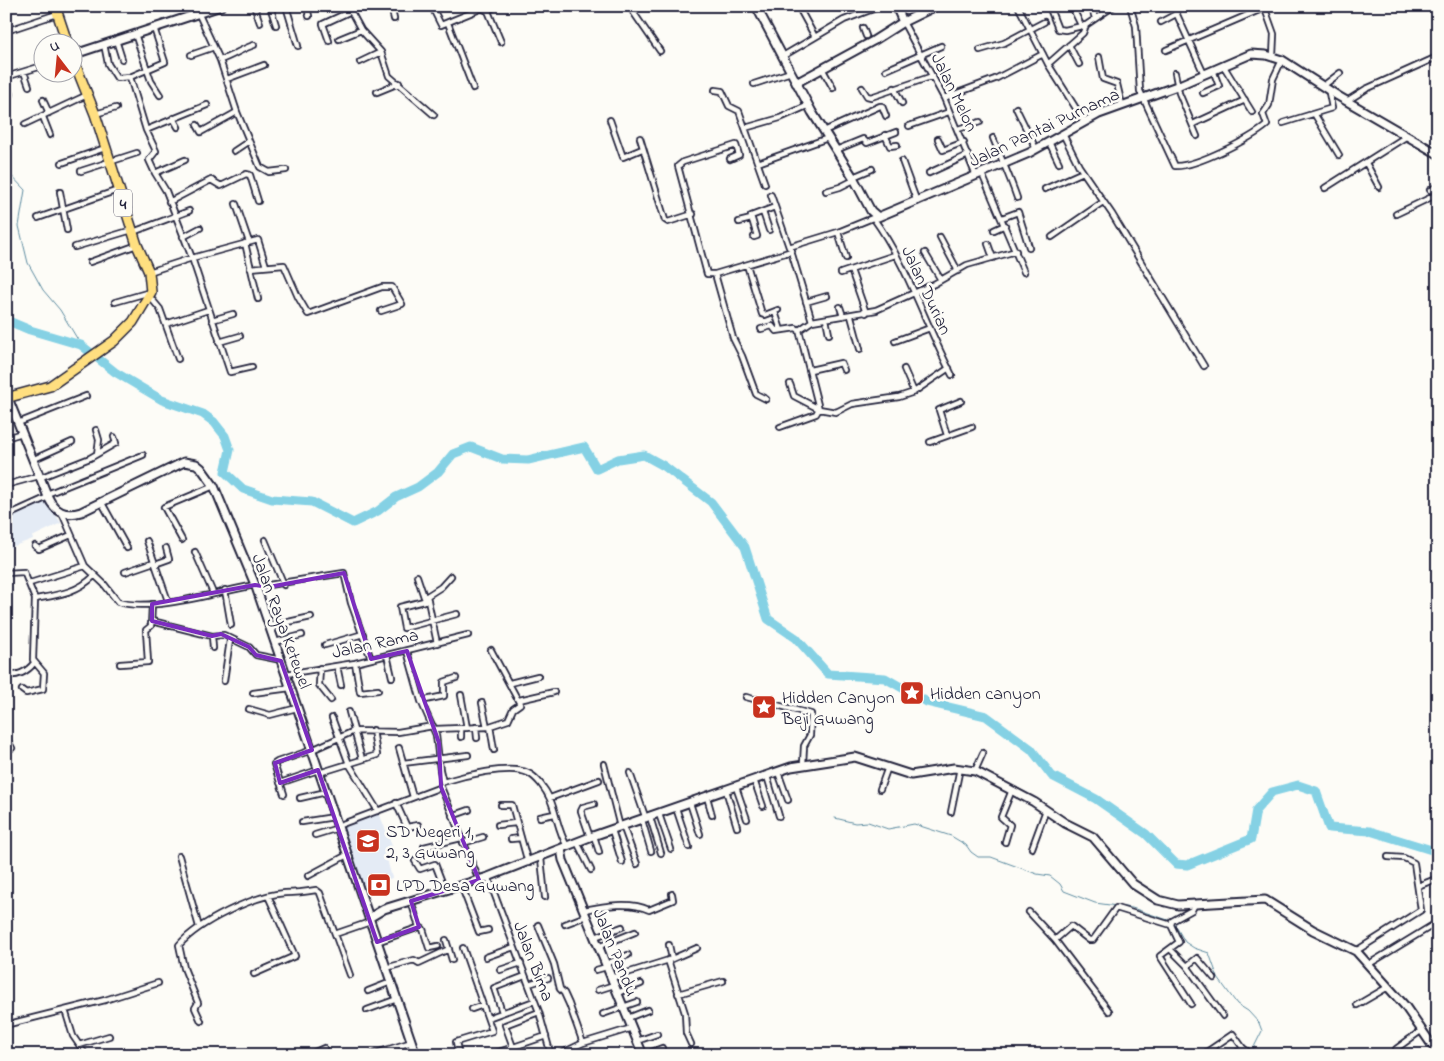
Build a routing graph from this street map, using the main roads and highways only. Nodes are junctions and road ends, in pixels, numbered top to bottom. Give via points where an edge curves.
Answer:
1 (56, 10) edge
2 (64, 32) edge
3 (82, 81) edge
4 (7, 398) edge

1 - 2 highway
3 - 4 highway, 4 via 149,272 150,294 133,322 114,341 50,386

